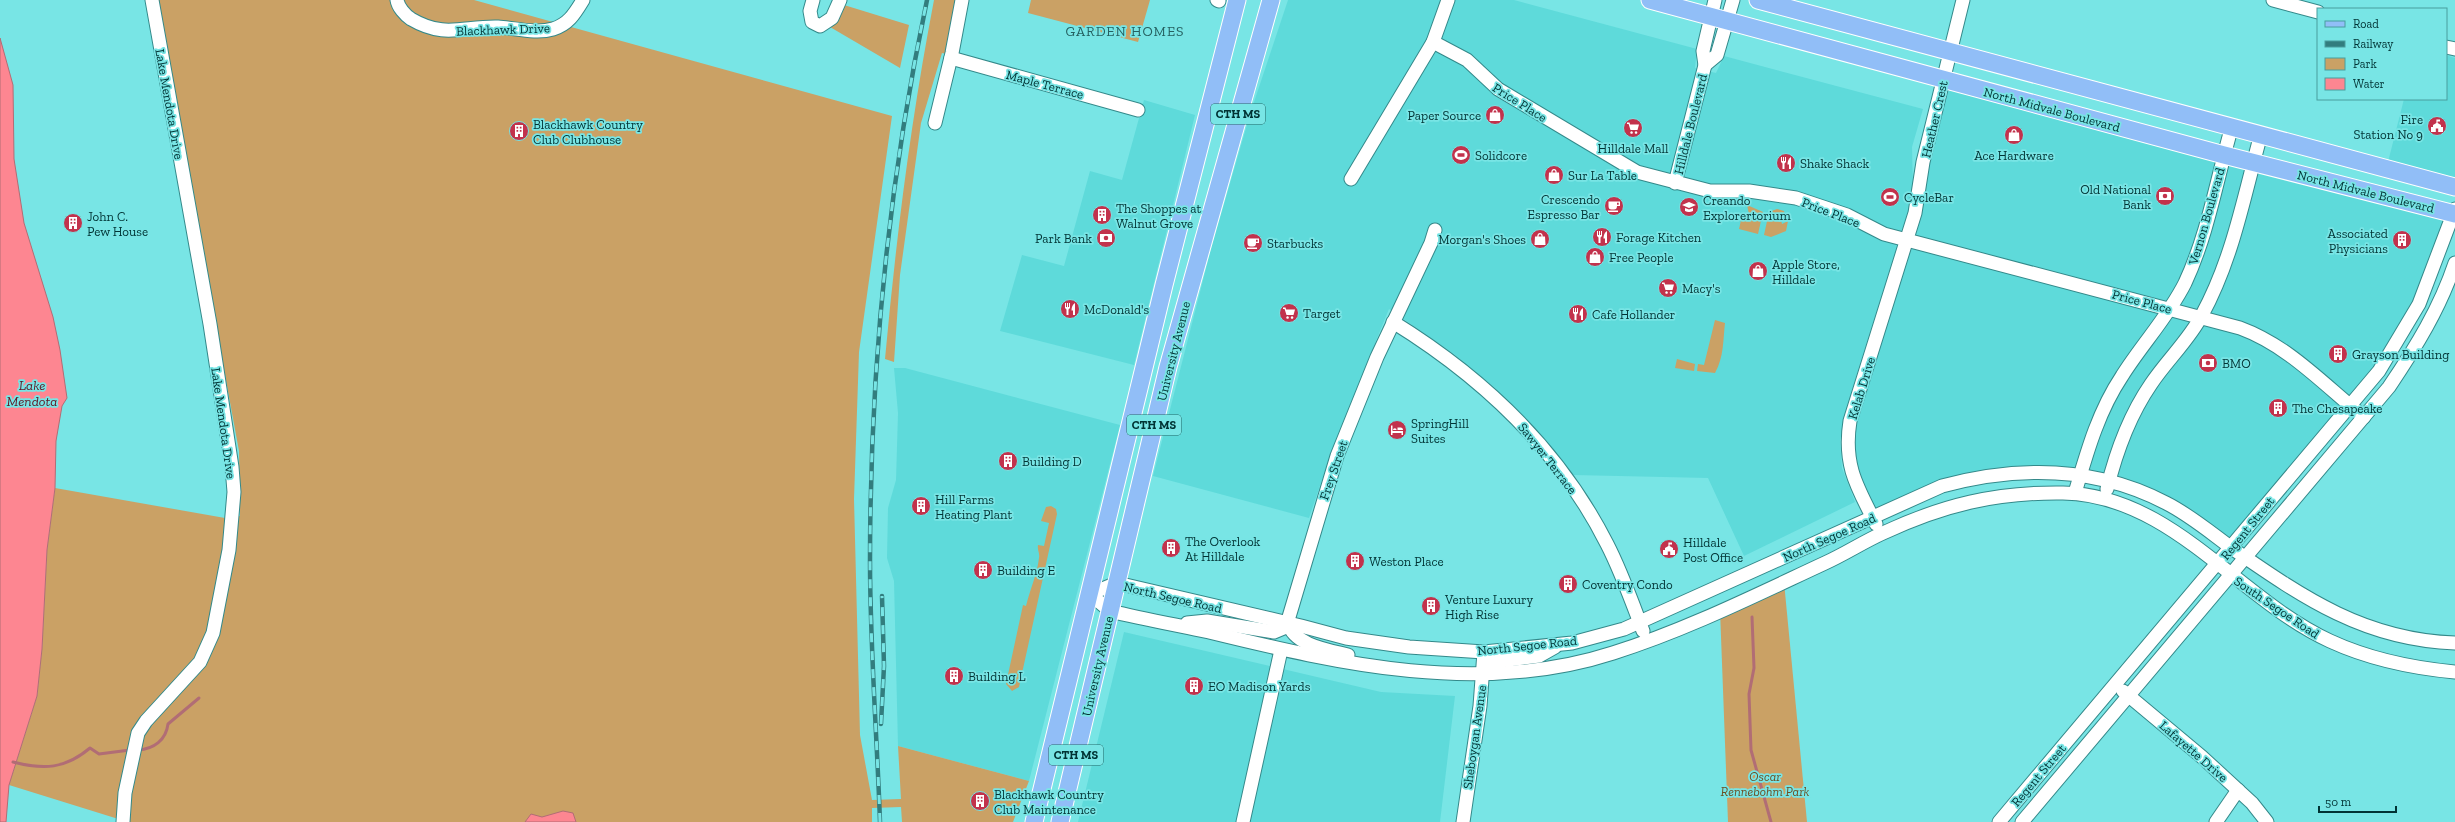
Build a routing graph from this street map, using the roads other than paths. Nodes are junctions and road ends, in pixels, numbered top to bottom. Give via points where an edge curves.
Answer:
1 (152, 0) edge
2 (397, 0) edge
3 (583, 0) edge
4 (813, 0) edge
5 (840, 0) edge
6 (962, 0) edge
7 (1237, 0) edge
8 (1271, 0) edge
9 (1448, 0) edge
10 (1650, 0) edge
11 (1733, 0) edge
12 (1758, 0) edge
13 (1963, 0) edge
14 (2273, 0) edge
15 (1718, 12) edge
16 (2317, 12) edge
17 (1433, 42) junction
18 (1949, 51) junction
19 (951, 58) junction
20 (1943, 79) junction
21 (1138, 110) dead end
22 (935, 123) dead end
23 (2232, 126) junction
24 (2261, 134) junction
25 (2224, 155) junction
26 (2253, 162) junction
27 (1351, 180) dead end
28 (1675, 183) junction
29 (2455, 187) edge
30 (2454, 212) edge
31 (1435, 230) dead end
32 (1907, 239) junction
33 (2455, 263) edge
34 (2171, 308) junction
35 (2201, 317) junction
36 (1393, 322) junction
37 (2351, 406) junction
38 (2364, 417) junction
39 (2080, 475) junction
40 (2109, 482) junction
41 (2075, 493) junction
42 (2104, 499) junction
43 (1873, 518) junction
44 (1881, 534) junction
45 (2231, 547) junction
46 (2247, 558) junction
47 (2217, 565) junction
48 (2231, 576) junction
49 (1117, 583) junction
50 (1090, 594) junction
51 (1110, 611) junction
52 (1288, 623) junction
53 (1640, 623) junction
54 (1173, 624) junction
55 (1646, 641) junction
56 (2455, 643) edge
57 (1558, 644) junction
58 (1281, 650) junction
59 (1484, 652) junction
60 (1075, 655) junction
61 (1387, 667) junction
62 (2455, 672) edge
63 (1483, 675) junction
64 (2116, 685) junction
65 (2129, 696) junction
66 (2238, 790) junction
67 (1042, 791) junction
68 (123, 822) edge
69 (1022, 822) edge
70 (1034, 822) edge
71 (1042, 822) edge
72 (1060, 822) edge
73 (1243, 822) edge
74 (1463, 822) edge
75 (1999, 822) edge
76 (2022, 822) edge
77 (2216, 822) edge
78 (2267, 822) edge

1 - 68 street, Lake Mendota Drive via 210,324 234,492 223,589 207,648 200,662 138,733
2 - 3 street, Blackhawk Drive via 407,16 424,26 440,31 497,27 552,29 568,22
4 - 5 street via 810,11 812,22 820,26 832,18
6 - 19 street
7 - 50 main road, University Avenue / CTH MS via 1168,268
8 - 49 main road, University Avenue / CTH MS via 1186,300
9 - 17 street
10 - 15 main road, North Midvale Boulevard
11 - 15 street, Hilldale Boulevard
12 - 18 main road, North Midvale Boulevard
13 - 18 street, Heather Crest
14 - 16 street
15 - 20 main road, North Midvale Boulevard
15 - 28 street, Hilldale Boulevard via 1703,50 1705,65
17 - 27 street
17 - 28 street, Price Place via 1467,60 1498,89 1628,168
18 - 20 street, Heather Crest
18 - 23 main road, North Midvale Boulevard
19 - 21 street, Maple Terrace
19 - 22 street
20 - 25 main road, North Midvale Boulevard
20 - 32 street, Heather Crest
23 - 24 main road, North Midvale Boulevard
23 - 25 street, Vernon Boulevard
24 - 26 street
24 - 29 main road, North Midvale Boulevard
25 - 26 main road, North Midvale Boulevard
25 - 34 street, Vernon Boulevard via 2198,253
26 - 30 main road, North Midvale Boulevard
26 - 35 street via 2232,245
28 - 32 street, Price Place via 1710,192 1749,192 1796,198 1847,215 1884,234
30 - 37 street, Regent Street via 2419,304 2379,371
31 - 36 street, Frey Street
32 - 34 street, Price Place
32 - 43 street, Kelab Drive via 1850,422 1847,439 1849,464 1854,481
33 - 38 street, Regent Street via 2425,332 2389,387
34 - 35 street, Price Place
34 - 39 street, Vernon Boulevard via 2122,375 2105,405
35 - 37 street, Price Place via 2240,328 2270,341 2286,351
35 - 40 street via 2144,394 2118,447
36 - 52 street, Frey Street via 1337,456 1304,559
36 - 53 street, Sawyer Terrace via 1432,346 1486,389 1513,414 1547,453 1570,483 1607,544
37 - 38 street, Price Place
37 - 45 street, Regent Street via 2298,465
38 - 46 street, Regent Street
39 - 40 street, North Segoe Road
39 - 41 street, Vernon Boulevard
39 - 43 street, North Segoe Road via 2015,472 1976,477 1942,486
40 - 42 street
40 - 45 street, North Segoe Road via 2166,502
41 - 42 street, North Segoe Road
41 - 44 street, North Segoe Road via 2024,493 1978,499 1932,512
42 - 47 street, North Segoe Road via 2144,515 2174,531 2200,549
43 - 44 street, Kelab Drive
43 - 53 street, North Segoe Road
44 - 55 street, North Segoe Road via 1828,562 1709,616
45 - 46 street, North Segoe Road
45 - 47 street, Regent Street
46 - 48 street, Regent Street
46 - 56 street, South Segoe Road via 2305,597 2340,616 2400,635 2426,641
47 - 48 street, South Segoe Road
47 - 64 street, Regent Street
48 - 62 street, South Segoe Road via 2294,621 2328,641 2387,661
48 - 65 street, Regent Street
49 - 50 street, North Segoe Road
49 - 51 main road, University Avenue / CTH MS
49 - 52 street, North Segoe Road
50 - 51 street, North Segoe Road
50 - 60 main road, University Avenue / CTH MS
51 - 54 street, North Segoe Road
51 - 72 main road, University Avenue / CTH MS
52 - 54 street via 1284,629 1274,632 1208,622
52 - 59 street, North Segoe Road via 1375,643
52 - 61 street via 1290,630 1298,639
53 - 55 street, Sawyer Terrace
53 - 57 street, North Segoe Road via 1624,630
54 - 58 street, North Segoe Road
55 - 63 street, North Segoe Road via 1613,653 1560,666
57 - 59 street, North Segoe Road
57 - 63 street via 1539,656 1492,662
58 - 61 street, North Segoe Road via 1336,661
58 - 73 street
59 - 63 street, Sheboygan Avenue
60 - 67 main road, University Avenue / CTH MS
60 - 69 main road via 1036,788
61 - 63 street, North Segoe Road via 1431,673
63 - 74 street, Sheboygan Avenue
64 - 65 street, Lafayette Drive
64 - 75 street, Regent Street
65 - 66 street, Lafayette Drive
65 - 76 street, Regent Street
66 - 77 street
66 - 78 street, Lafayette Drive
67 - 70 main road, University Avenue / CTH MS
67 - 71 street

